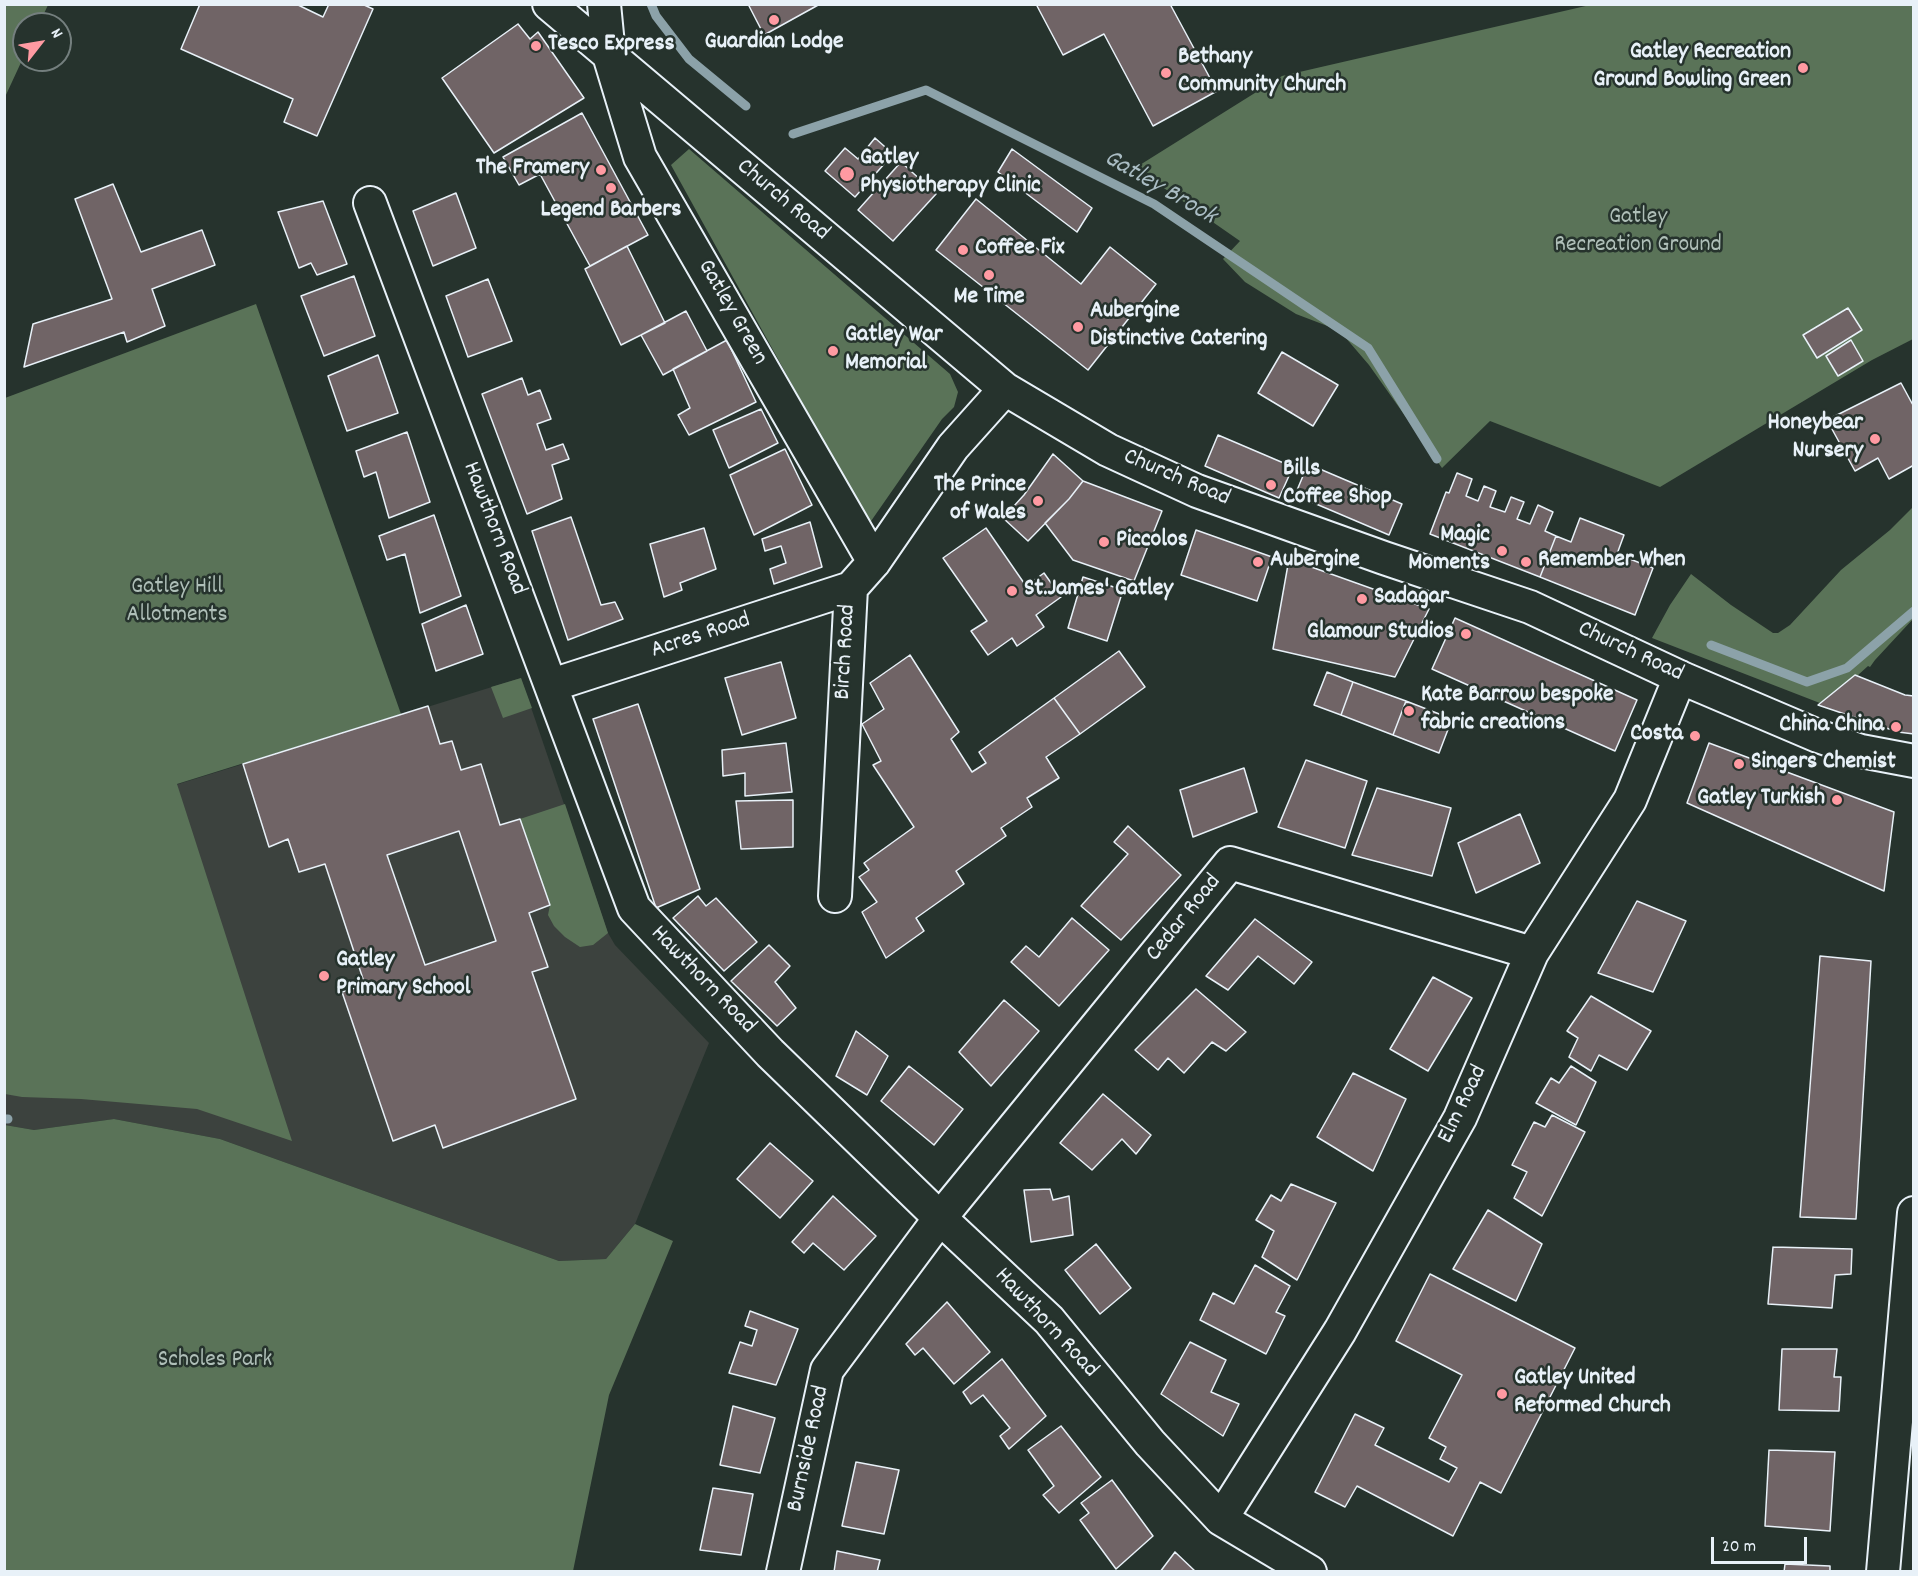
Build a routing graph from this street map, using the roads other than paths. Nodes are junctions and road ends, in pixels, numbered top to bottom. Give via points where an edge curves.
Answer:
1 (549, 4) edge
2 (604, 4) edge
3 (609, 55) junction
4 (370, 203) dead end
5 (1005, 389) junction
6 (874, 562) junction
7 (850, 588) junction
8 (1680, 677) junction
9 (552, 685) junction
10 (1914, 761) edge
11 (835, 896) dead end
12 (1532, 953) junction
13 (1914, 1213) edge
14 (940, 1218) junction
15 (1221, 1519) junction
16 (783, 1572) edge
17 (1310, 1572) edge
18 (1884, 1572) edge

1 - 3 street, Church Road
2 - 3 street, Gatley Green
3 - 5 street, Church Road
3 - 6 street, Gatley Green via 640,157
4 - 9 street, Hawthorn Road
5 - 6 street, Birch Road via 953,447
5 - 8 street, Church Road via 1108,450 1197,491 1530,607
6 - 7 street, Birch Road
7 - 9 street, Acres Road
7 - 11 street, Birch Road
8 - 10 street, Church Road via 1818,736 1861,751
8 - 12 street, Elm Road via 1630,800
9 - 14 street, Hawthorn Road via 634,908 770,1053
12 - 14 street, Cedar Road via 1230,863
12 - 15 street, Elm Road via 1460,1118 1340,1331
13 - 18 street
14 - 15 street, Hawthorn Road via 1049,1320 1150,1443
14 - 16 street, Burnside Road via 827,1370
15 - 17 street, Hawthorn Road

